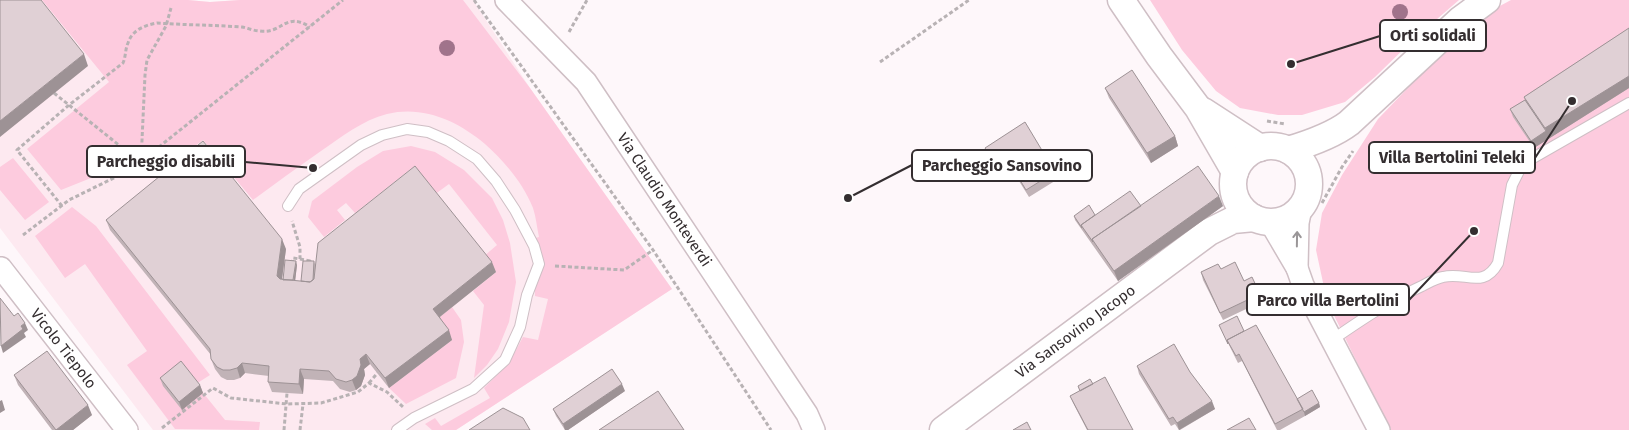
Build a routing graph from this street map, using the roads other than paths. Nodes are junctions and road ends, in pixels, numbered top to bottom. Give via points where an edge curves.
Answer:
1 (506, 0) edge
2 (1122, 0) edge
3 (1487, 0) edge
4 (1629, 103) edge
5 (1198, 108) junction
6 (1342, 128) junction
7 (1260, 148) junction
8 (1288, 150) junction
9 (1309, 182) junction
10 (1235, 184) junction
11 (288, 206) road end
12 (1301, 208) junction
13 (1262, 220) junction
14 (1209, 232) junction
15 (1, 268) edge
16 (1297, 268) junction
17 (1332, 340) junction
18 (810, 422) edge
19 (400, 428) edge
20 (127, 430) edge
21 (826, 430) edge
22 (942, 430) edge
23 (1378, 430) edge

1 - 18 street, Via Claudio Monteverdi via 586,82
2 - 5 street
3 - 6 street via 1460,20
4 - 17 lane via 1521,167 1512,185 1498,263 1493,272 1477,278 1444,276 1371,313
5 - 7 street
5 - 10 street
6 - 8 street
6 - 9 street via 1323,152
7 - 8 street via 1269,146
7 - 10 street via 1241,161
8 - 9 street via 1303,163
9 - 12 street
10 - 13 street via 1240,205
10 - 14 street, Via Sansovino Jacopo via 1226,212
11 - 19 lane via 300,189 361,146 398,131 428,132 477,159 496,181 534,246 539,264 527,295 520,327 505,360 473,389
12 - 13 street via 1282,220
16 -> 12 street
13 - 14 street, Via Sansovino Jacopo via 1233,220
13 - 16 street
14 - 22 street, Via Sansovino Jacopo
15 - 20 street, Vicolo Tiepolo
16 - 17 street
17 - 23 street
18 - 21 street, Via Claudio Monteverdi

